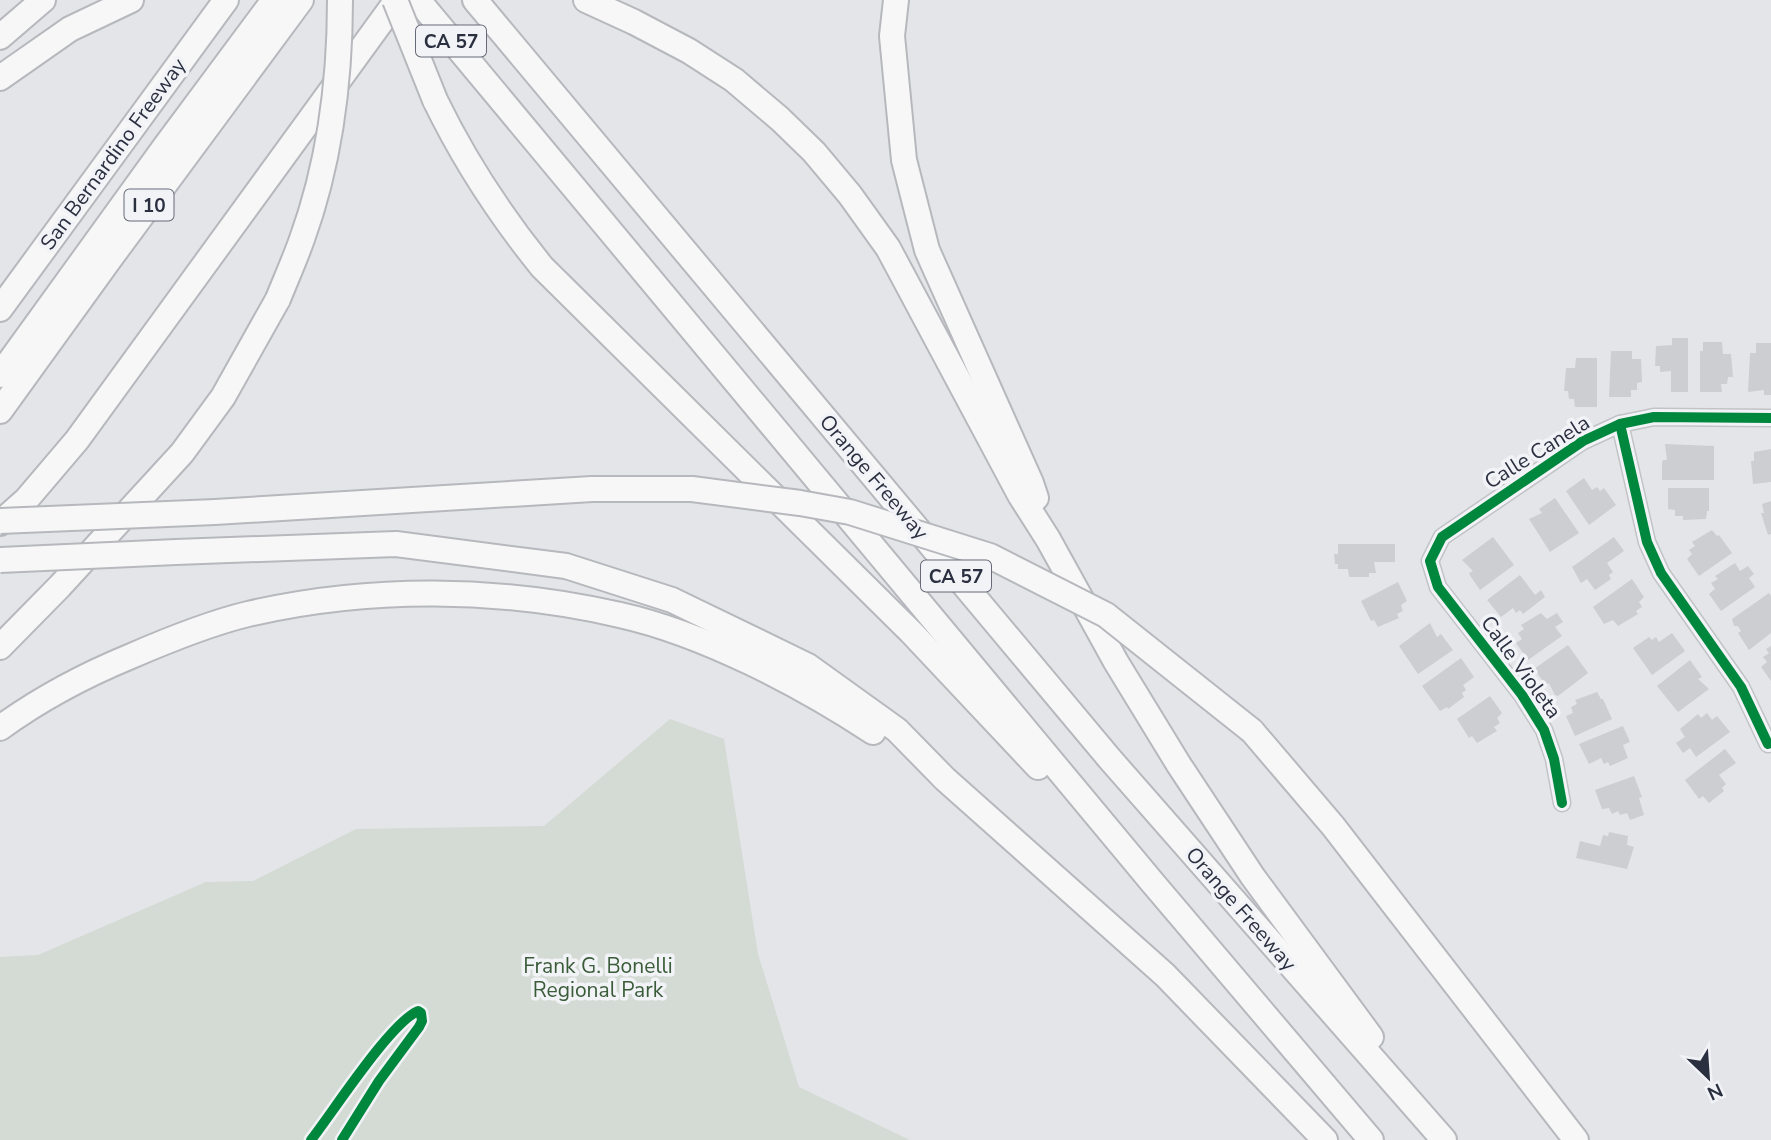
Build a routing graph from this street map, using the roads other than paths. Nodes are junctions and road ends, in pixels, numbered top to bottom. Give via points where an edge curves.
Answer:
1 (43, 0) edge
2 (131, 0) edge
3 (226, 0) edge
4 (274, 0) edge
5 (301, 0) edge
6 (340, 0) edge
7 (396, 0) edge
8 (418, 0) edge
9 (475, 0) edge
10 (586, 0) edge
11 (896, 0) edge
12 (3, 34) edge
13 (0, 78) edge
14 (0, 309) edge
15 (0, 375) edge
16 (0, 411) edge
17 (1771, 418) edge
18 (1620, 424) junction
19 (0, 522) edge
20 (1048, 539) junction
21 (0, 560) edge
22 (1430, 561) joint
23 (0, 647) edge
24 (0, 728) edge
25 (1768, 744) dead end
26 (945, 779) junction
27 (1562, 803) dead end
28 (1152, 882) junction
29 (1399, 1090) junction
30 (1325, 1140) edge
31 (1371, 1140) edge
32 (1444, 1140) edge
33 (1576, 1140) edge

1 - 12 highway
2 - 13 highway via 47,44
3 - 14 highway, San Bernardino Freeway / I 10
4 - 15 highway
5 - 16 highway, I 10
6 - 23 highway, bridge via 331,128 303,237 278,299 223,397 182,453
7 - 19 highway via 77,440 26,500
7 - 28 highway, bridge via 435,100 481,183 542,267 911,632
8 - 28 highway, CA 57
9 - 29 highway, Orange Freeway / CA 57 via 1109,758
10 - 20 highway via 734,80 814,152 888,248
11 - 20 highway via 892,36 904,160 928,250 1031,483
17 - 18 street, Calle Canela via 1654,418
18 - 22 street, Calle Canela via 1583,441 1442,537
18 - 25 street via 1656,563 1741,687
19 - 33 highway, bridge via 592,489 692,489 850,512 990,556 1106,615 1252,731 1333,826
20 - 29 highway via 1179,765 1253,877 1368,1033
21 - 26 highway, bridge via 396,544 566,566 672,600 808,666 897,730
22 - 27 street, Calle Violeta via 1438,587 1544,730
24 - 26 highway via 85,676 181,635 248,614 338,598 433,593 541,600 622,615 692,637 806,691
26 - 30 highway via 1165,975
28 - 31 highway, CA 57
29 - 32 highway, Orange Freeway / CA 57

